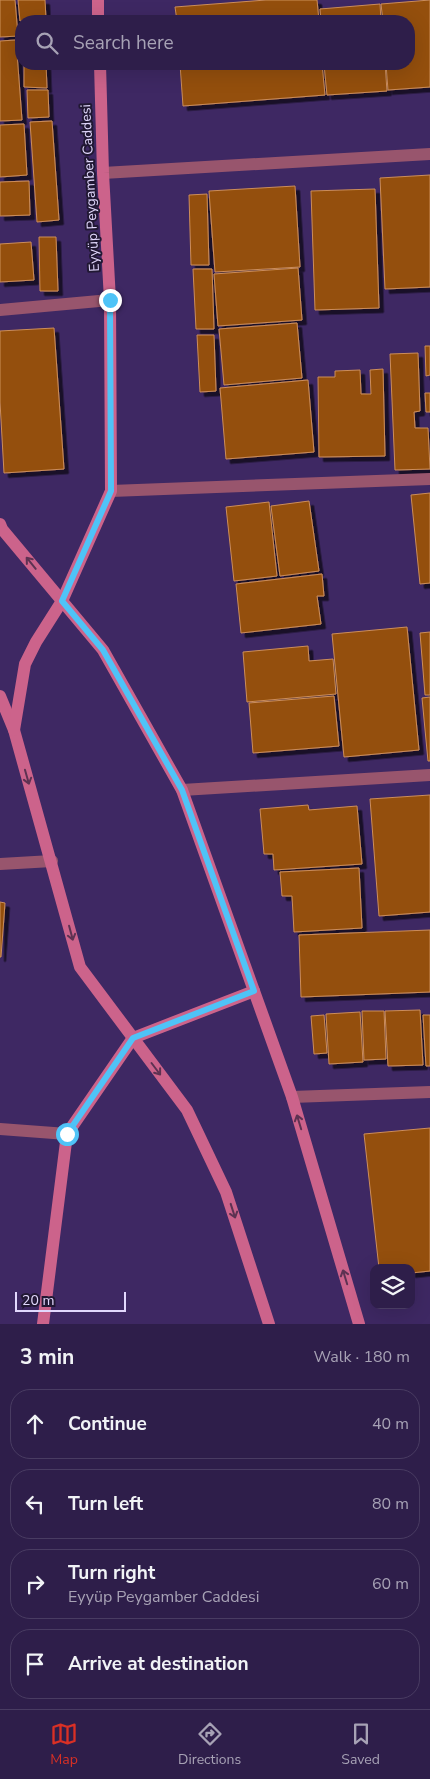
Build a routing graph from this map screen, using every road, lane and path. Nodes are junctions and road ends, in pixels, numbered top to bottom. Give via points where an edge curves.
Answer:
1 (98, 0) edge
2 (98, 15) edge
3 (100, 70) edge
4 (430, 154) edge
5 (103, 173) junction
6 (110, 300) junction
7 (0, 310) edge
8 (430, 479) edge
9 (111, 491) junction
10 (0, 524) edge
11 (62, 601) junction
12 (0, 696) edge
13 (14, 730) junction
14 (430, 775) edge
15 (182, 790) junction
16 (52, 861) junction
17 (0, 864) edge
18 (254, 991) junction
19 (133, 1038) junction
20 (430, 1092) edge
21 (292, 1097) junction
22 (0, 1128) edge
23 (67, 1134) junction
24 (42, 1324) edge
25 (269, 1324) edge
26 (359, 1324) edge

1 - 2 main road
3 - 5 main road, Eyyüp Peygamber Caddesi
4 - 5 street
5 - 6 main road, Eyyüp Peygamber Caddesi
6 - 7 street
6 - 9 main road, Eyyüp Peygamber Caddesi
8 - 9 street
9 - 11 main road, Eyyüp Peygamber Caddesi
11 -> 10 main road
11 - 13 main road, Eyyüp Peygamber Caddesi via 25,664
11 - 15 main road via 103,650
12 - 13 main road
13 -> 16 main road
14 - 15 street
15 - 18 main road
16 - 17 street
16 -> 19 main road via 80,967
18 - 19 main road
18 - 21 main road
19 - 23 main road
19 -> 25 main road via 191,1118 226,1192
20 - 21 street
26 -> 21 main road
22 - 23 street
23 - 24 main road

